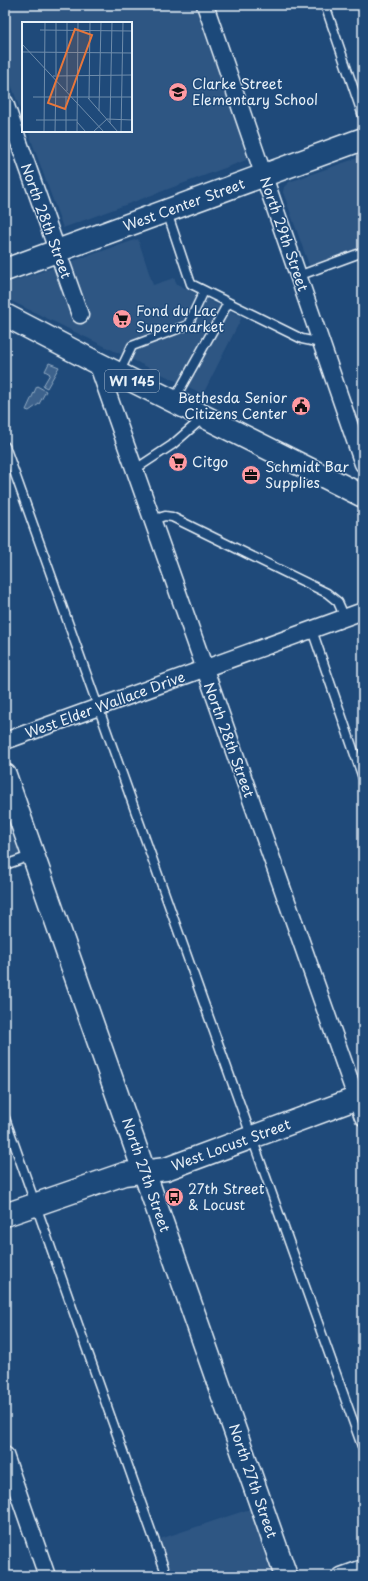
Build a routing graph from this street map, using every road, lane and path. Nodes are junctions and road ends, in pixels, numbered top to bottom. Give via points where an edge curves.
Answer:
1 (205, 5) edge
2 (325, 5) edge
3 (5, 103) edge
4 (363, 116) edge
5 (11, 138) edge
6 (363, 139) edge
7 (263, 176) junction
8 (166, 211) junction
9 (57, 251) junction
10 (363, 252) edge
11 (5, 270) edge
12 (298, 276) junction
13 (204, 292) junction
14 (228, 303) junction
15 (5, 315) edge
16 (80, 315) dead end
17 (321, 343) junction
18 (97, 363) junction
19 (119, 374) junction
20 (173, 401) junction
21 (205, 417) junction
22 (5, 446) edge
23 (363, 463) edge
24 (134, 470) junction
25 (363, 496) edge
26 (152, 520) junction
27 (363, 611) edge
28 (344, 618) junction
29 (312, 630) junction
30 (204, 670) junction
31 (97, 708) junction
32 (5, 741) edge
33 (5, 774) edge
34 (363, 778) edge
35 (34, 855) junction
36 (5, 865) edge
37 (361, 1104) edge
38 (5, 1118) edge
39 (253, 1136) junction
40 (145, 1171) junction
41 (35, 1205) junction
42 (5, 1215) edge
43 (363, 1449) edge
44 (5, 1455) edge
45 (363, 1568) edge
46 (47, 1576) edge
47 (167, 1576) edge
48 (286, 1576) edge
49 (341, 1576) edge

1 - 7 street, North 29th Street
2 - 4 lane
3 - 5 street, North 28th Street
5 - 9 street, North 28th Street
6 - 7 main road, West Center Street
7 - 8 main road, West Center Street
7 - 12 street, North 29th Street
8 - 9 main road, West Center Street
8 - 13 lane via 191,284
9 - 11 main road, West Center Street
9 - 16 street, North 28th Street
10 - 12 lane
12 - 17 street, North 29th Street
13 - 14 lane
13 - 19 lane via 188,325 132,346
14 - 17 lane via 302,339
14 - 20 lane
15 - 18 main road, WI 145
17 - 23 street, North 29th Street
18 - 19 main road, WI 145
18 - 24 street, North 28th Street
19 - 20 main road, WI 145
20 - 21 main road, WI 145
21 - 24 lane
21 - 25 main road, WI 145
22 - 31 lane
24 - 26 street, North 28th Street
26 - 28 lane via 165,516 172,517 327,593 338,602
26 - 30 street, North 28th Street
27 - 28 street, West Elder Wallace Drive
28 - 29 street, West Elder Wallace Drive
29 - 30 street, West Elder Wallace Drive
29 - 34 lane
30 - 31 street, West Elder Wallace Drive
30 - 37 street, North 28th Street
31 - 32 street, West Elder Wallace Drive
31 - 39 lane
33 - 35 main road, North 27th Street
35 - 36 lane
35 - 40 main road, North 27th Street
37 - 39 main road, West Locust Street
38 - 41 lane
39 - 40 main road, West Locust Street via 166,1169
39 - 43 lane
40 - 41 main road, West Locust Street via 124,1174
40 - 48 main road, North 27th Street
41 - 42 main road, West Locust Street
41 - 47 lane
44 - 46 street
45 - 49 street

